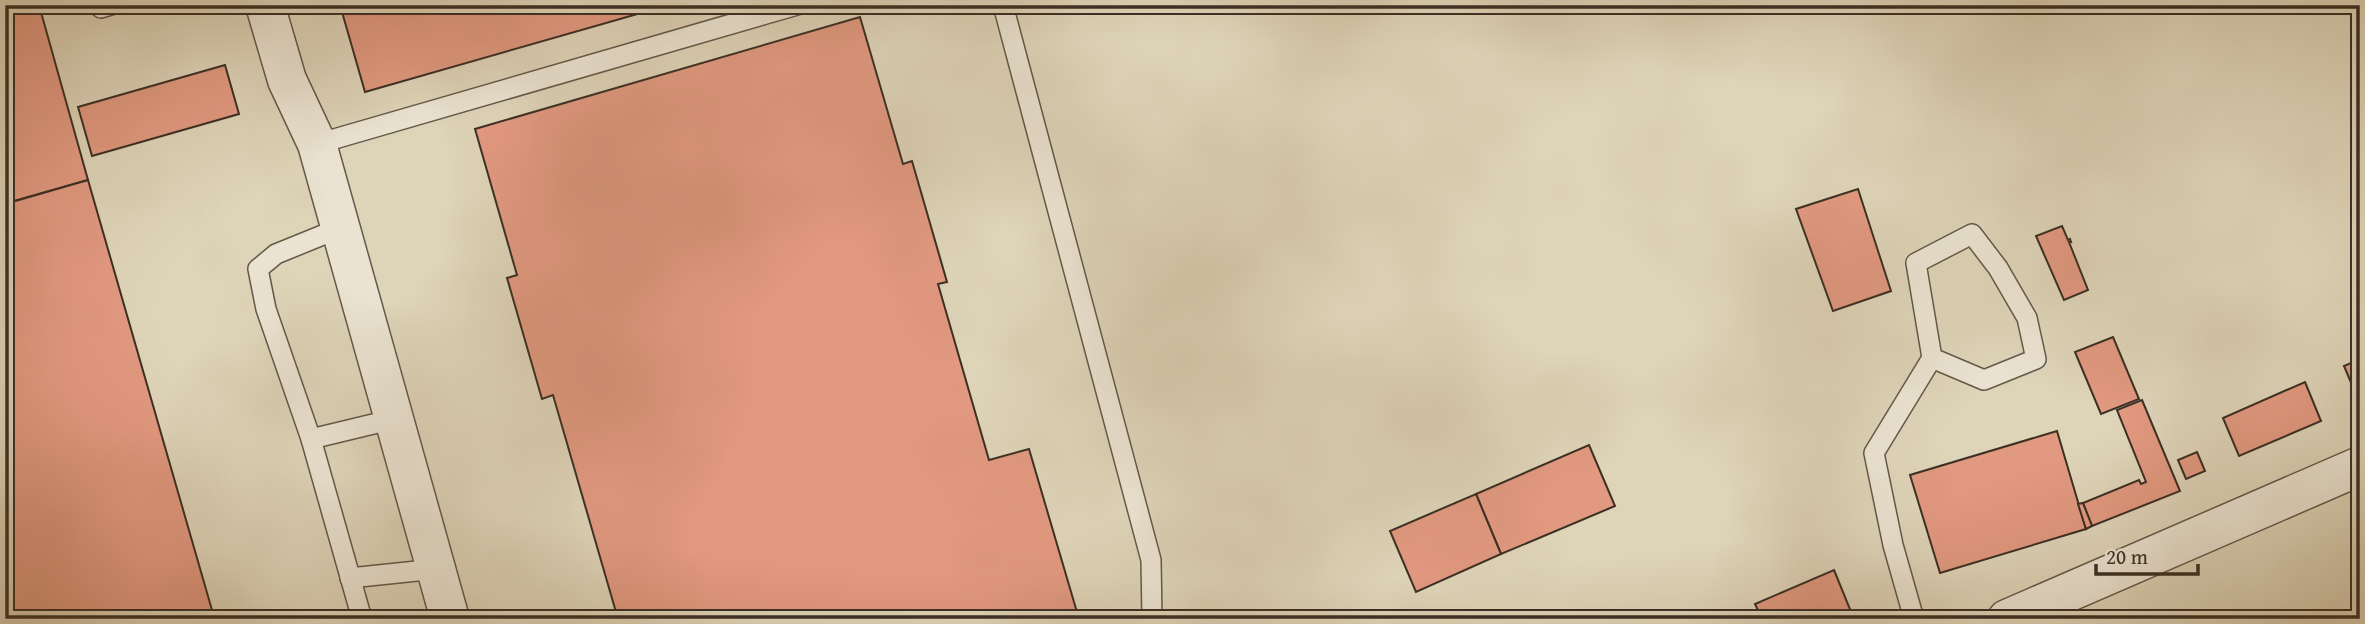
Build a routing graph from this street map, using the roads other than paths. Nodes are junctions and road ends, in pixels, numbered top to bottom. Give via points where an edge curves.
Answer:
1 (98, 5) edge
2 (111, 5) edge
3 (265, 5) edge
4 (797, 5) edge
5 (1003, 5) edge
6 (317, 144) junction
7 (340, 228) junction
8 (1932, 358) junction
9 (394, 419) junction
10 (311, 439) junction
11 (2360, 466) edge
12 (436, 569) junction
13 (350, 578) junction
14 (362, 619) edge
15 (450, 619) edge
16 (1152, 619) edge
17 (1914, 619) edge
18 (2007, 619) edge

1 - 2 lane
3 - 6 street via 287,80
4 - 6 lane
5 - 16 lane via 1150,560
6 - 7 street
7 - 9 street
7 - 10 lane via 276,254 258,270 266,309
8 - 8 lane via 1916,263 1972,234 2027,318 2036,359 1984,380
8 - 17 lane via 1874,453
9 - 10 lane
9 - 12 street
10 - 13 lane
11 - 18 street
12 - 13 lane
12 - 15 street
13 - 14 lane

